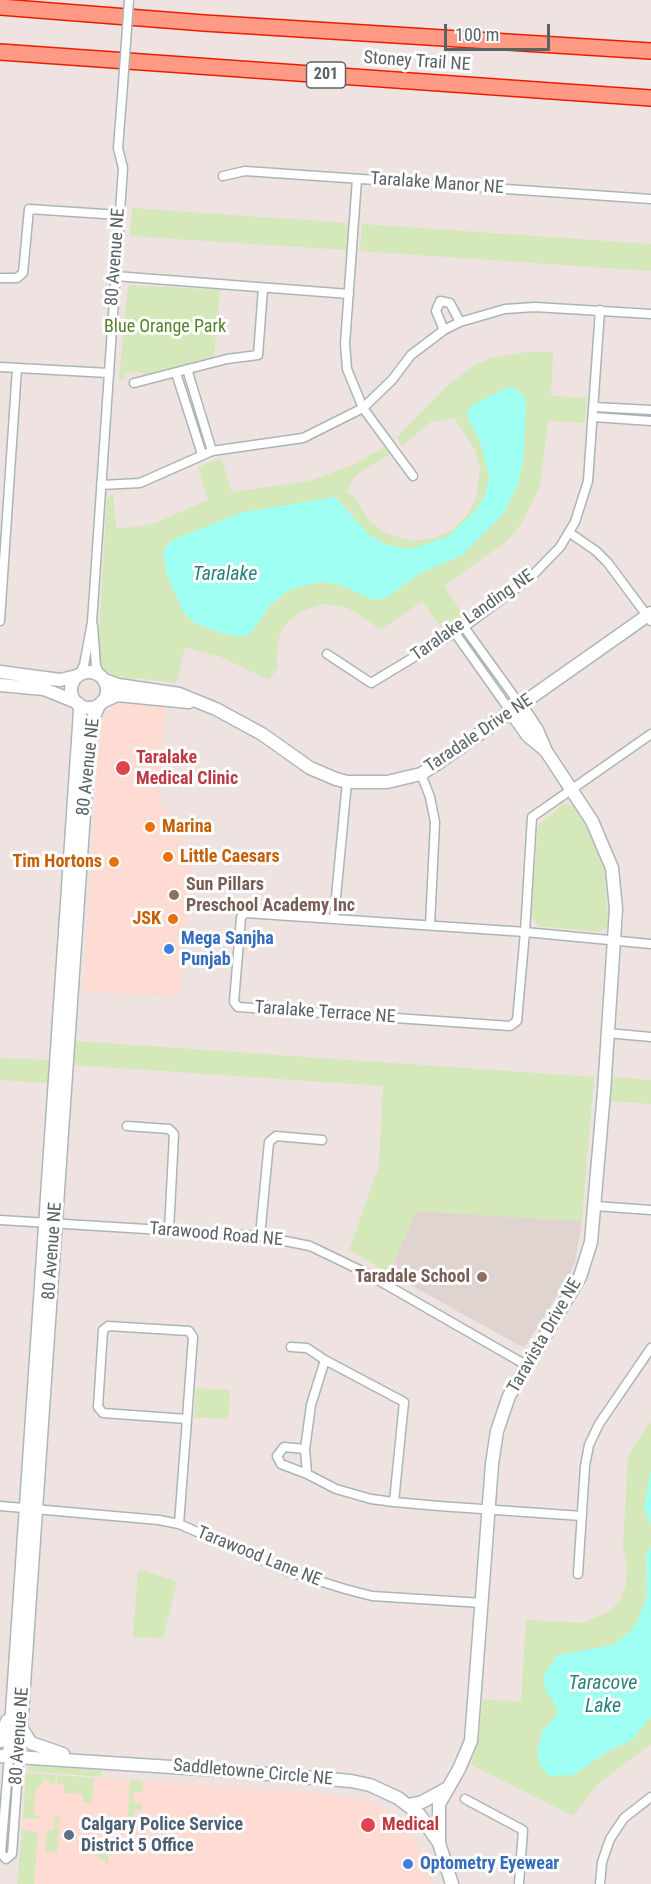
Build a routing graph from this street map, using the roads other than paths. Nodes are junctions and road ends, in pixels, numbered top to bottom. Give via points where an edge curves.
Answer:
1 (129, 0) edge
2 (0, 7) edge
3 (651, 51) edge
4 (0, 52) edge
5 (651, 98) edge
6 (223, 176) dead end
7 (357, 179) junction
8 (651, 199) edge
9 (119, 215) junction
10 (115, 276) junction
11 (0, 278) edge
12 (263, 288) junction
13 (349, 294) junction
14 (600, 310) junction
15 (651, 314) edge
16 (460, 322) junction
17 (444, 330) junction
18 (0, 367) edge
19 (16, 368) junction
20 (187, 369) junction
21 (108, 373) junction
22 (177, 373) junction
23 (134, 383) dead end
24 (594, 406) junction
25 (363, 408) junction
26 (651, 410) edge
27 (594, 417) junction
28 (651, 421) edge
29 (212, 451) junction
30 (202, 454) junction
31 (413, 476) dead end
32 (101, 485) junction
33 (570, 533) junction
34 (2, 571) edge
35 (650, 617) edge
36 (0, 621) edge
37 (92, 622) junction
38 (464, 627) junction
39 (455, 633) junction
40 (327, 654) dead end
41 (0, 672) edge
42 (78, 676) junction
43 (102, 678) junction
44 (0, 685) edge
45 (196, 702) junction
46 (77, 703) junction
47 (100, 703) junction
48 (516, 709) junction
49 (651, 734) edge
50 (421, 774) junction
51 (347, 782) junction
52 (574, 790) junction
53 (334, 918) junction
54 (430, 925) junction
55 (525, 932) junction
56 (613, 940) junction
57 (651, 944) edge
58 (607, 1033) junction
59 (651, 1036) edge
60 (127, 1126) dead end
61 (322, 1140) dead end
62 (595, 1206) junction
63 (651, 1209) edge
64 (0, 1221) edge
65 (49, 1223) junction
66 (169, 1230) junction
67 (261, 1236) junction
68 (291, 1347) dead end
69 (651, 1348) edge
70 (325, 1360) junction
71 (526, 1365) junction
72 (187, 1419) junction
73 (305, 1449) junction
74 (307, 1474) junction
75 (394, 1502) junction
76 (0, 1506) edge
77 (31, 1507) junction
78 (489, 1510) junction
79 (582, 1516) junction
80 (179, 1524) junction
81 (578, 1574) dead end
82 (482, 1603) junction
83 (12, 1700) junction
84 (21, 1725) junction
85 (0, 1741) edge
86 (9, 1757) edge
87 (75, 1759) junction
88 (446, 1789) junction
89 (651, 1797) edge
90 (465, 1799) dead end
91 (409, 1805) junction
92 (439, 1843) junction
93 (452, 1884) edge
94 (519, 1884) edge
95 (600, 1884) edge

1 - 9 street, 80 Avenue NE, bridge via 118,148 123,168
2 - 3 highway, Stoney Trail NE
4 - 5 highway, Stoney Trail NE / 201
6 - 7 street, Taralake Manor NE via 244,171
7 - 8 street, Taralake Manor NE
7 - 13 street
9 - 10 street, 80 Avenue NE
9 - 11 street via 29,209 23,273 17,278
10 - 12 street
10 - 21 street, 80 Avenue NE
12 - 13 street
12 - 20 street via 258,355
13 - 25 street via 347,369
14 - 15 street
14 - 16 street via 505,309
14 - 24 street, Taralake Landing NE
16 - 17 street
16 - 17 street via 450,303 440,301 436,311
17 - 25 street via 411,355
18 - 19 street
19 - 21 street
19 - 34 street
20 - 22 street
20 - 29 street
21 - 32 street, 80 Avenue NE
22 - 23 street
22 - 30 street
24 - 26 street
24 - 27 street, Taralake Landing NE
25 - 29 street via 303,438
25 - 31 street
27 - 28 street
27 - 33 street, Taralake Landing NE via 588,481
29 - 30 street
30 - 32 street via 140,483
32 - 37 street, 80 Avenue NE
33 - 35 street via 597,551
33 - 38 street, Taralake Landing NE via 546,564
34 - 36 street
35 - 48 street, Taradale Drive NE
37 - 42 street, 80 Avenue NE via 84,665
37 - 43 street, 80 Avenue NE via 96,666
38 - 39 street, Taralake Landing NE
38 - 48 street
39 - 40 street, Taralake Landing NE via 371,683
39 - 48 street
41 - 42 street via 60,680
42 - 43 street via 93,672
42 - 46 street via 72,686
43 - 45 street, Taradale Drive NE via 118,685 179,694
43 - 47 street via 107,688
44 - 46 street via 44,689
45 - 47 street, Taradale Drive NE via 117,695
45 - 51 street, Taradale Drive NE via 262,734 310,768
46 - 47 street via 89,708
46 - 65 street, 80 Avenue NE
47 - 65 street, 80 Avenue NE via 90,726
48 - 50 street, Taradale Drive NE
48 - 52 street, Taravista Drive NE via 528,736 546,751
49 - 52 street
50 - 51 street, Taradale Drive NE via 387,782
50 - 54 street via 435,822
51 - 53 street
52 - 55 street via 532,817
52 - 56 street, Taravista Drive NE via 612,868 616,909
53 - 54 street, Taralake Terrace NE
53 - 55 street, Taralake Terrace NE via 246,913 241,918 234,1002 238,1007 510,1026 517,1021
54 - 55 street, Taralake Terrace NE
55 - 56 street, Taralake Terrace NE
56 - 57 street, Taralake Terrace NE
56 - 58 street, Taravista Drive NE
58 - 59 street
58 - 62 street, Taravista Drive NE
60 - 66 street via 169,1129 174,1134
61 - 67 street via 276,1136 269,1142
62 - 63 street
62 - 71 street, Taravista Drive NE via 591,1242 580,1277
64 - 65 street, Tarawood Road NE
65 - 66 street, Tarawood Road NE
65 - 77 street, 80 Avenue NE
66 - 67 street, Tarawood Road NE
67 - 71 street, Tarawood Road NE via 310,1246 364,1272
68 - 70 street via 307,1348
69 - 79 street via 599,1424 590,1445
70 - 73 street via 311,1405
70 - 75 street via 404,1402
71 - 78 street, Taravista Drive NE via 509,1396 497,1431
72 - 72 street via 193,1337 189,1331 108,1326 103,1330 98,1407 103,1413
72 - 80 street
73 - 74 street
73 - 74 street via 284,1447 277,1456 281,1464
74 - 75 street via 336,1489
75 - 78 street
76 - 77 street, Tarawood Lane NE
77 - 80 street, Tarawood Lane NE via 135,1515
77 - 83 street, 80 Avenue NE
77 - 84 street, 80 Avenue NE
78 - 79 street
78 - 82 street, Taravista Drive NE
79 - 81 street
80 - 82 street, Tarawood Lane NE via 287,1571 345,1589 372,1596
82 - 88 street, Taravista Drive NE via 471,1741
83 - 85 street
83 - 86 street, 80 Avenue NE
84 - 86 street, 80 Avenue NE
84 - 87 street via 31,1743
86 - 86 street, 80 Avenue NE via 1,1853 6,1859 12,1856
86 - 87 street, Saddletowne Circle NE
87 - 91 street, Saddletowne Circle NE via 351,1781 370,1785
88 - 91 street
88 - 92 street, Taravista Drive NE via 437,1814
89 - 95 street via 624,1818 610,1839
90 - 94 street via 523,1830
91 - 92 street, Saddletowne Circle NE
92 - 93 street, Saddletowne Circle NE

